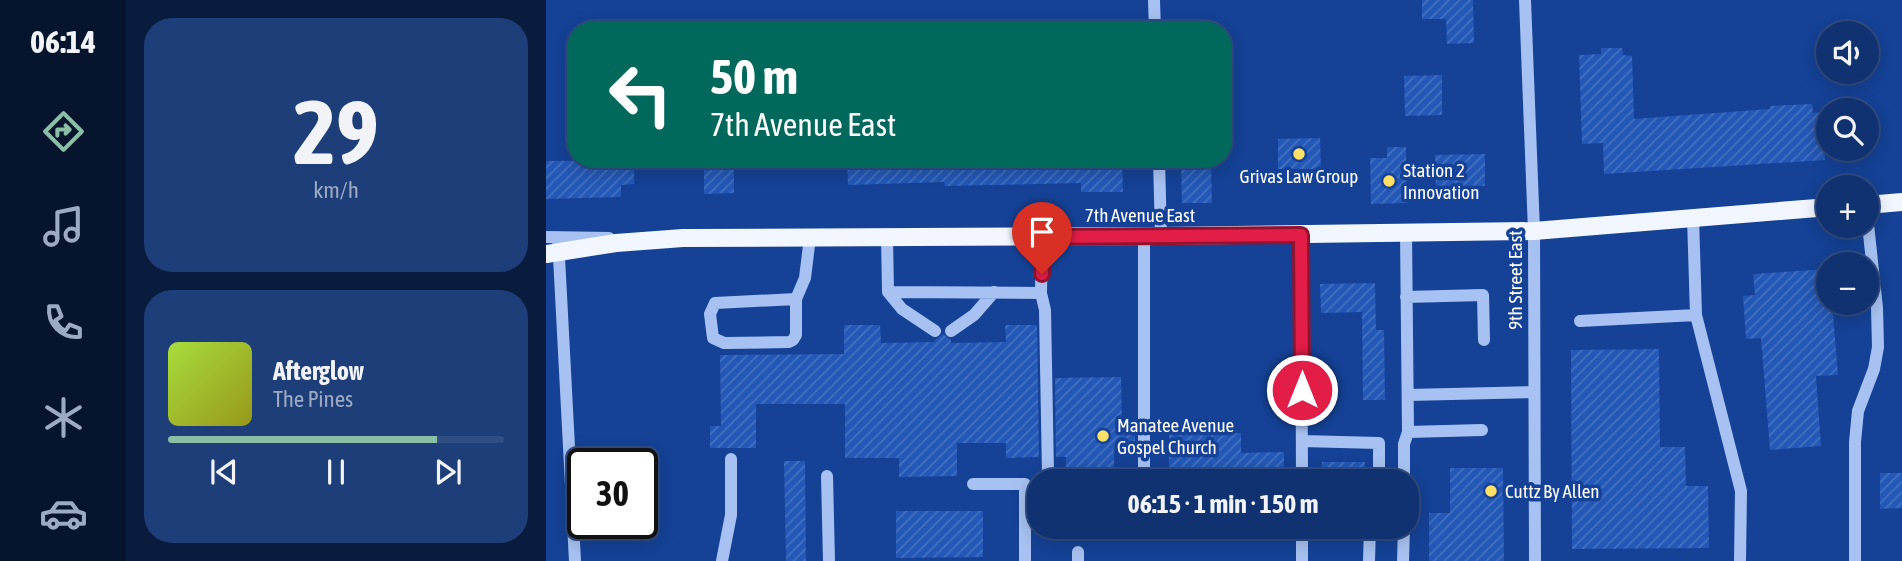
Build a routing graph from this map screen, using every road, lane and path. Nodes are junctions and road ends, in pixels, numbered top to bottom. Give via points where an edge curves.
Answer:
1 (1154, 0) edge
2 (1525, 0) edge
3 (1155, 21) edge
4 (1158, 168) edge
5 (1902, 202) edge
6 (1879, 204) edge
7 (1816, 208) edge
8 (1693, 217) junction
9 (1534, 231) junction
10 (1406, 233) junction
11 (1301, 235) junction
12 (1153, 236) junction
13 (810, 237) junction
14 (887, 237) junction
15 (1042, 237) junction
16 (1869, 238) edge
17 (552, 245) edge
18 (888, 292) junction
19 (995, 292) junction
20 (1041, 293) junction
21 (1406, 296) junction
22 (796, 299) junction
23 (1696, 315) junction
24 (1580, 321) dead end
25 (935, 331) dead end
26 (951, 331) dead end
27 (1483, 340) dead end
28 (1534, 392) junction
29 (1408, 396) junction
30 (1482, 430) dead end
31 (1408, 432) junction
32 (1302, 442) junction
33 (731, 459) dead end
34 (1048, 469) edge
35 (1144, 469) edge
36 (1302, 469) edge
37 (1379, 469) edge
38 (1404, 469) edge
39 (827, 476) dead end
40 (972, 484) dead end
41 (1025, 485) joint
42 (1302, 539) edge
43 (1370, 539) edge
44 (1404, 539) edge
45 (575, 561) edge
46 (722, 561) edge
47 (829, 561) edge
48 (1025, 561) edge
49 (1302, 561) edge
50 (1369, 561) edge
51 (1403, 561) edge
52 (1535, 561) edge
53 (1740, 561) edge
54 (1855, 561) edge

1 - 3 street
2 - 9 street, 9th Street East
4 - 12 street
5 - 6 main road
7 - 8 main road, 7th Avenue East
8 - 9 main road, 7th Avenue East
8 - 23 street
9 - 10 main road, 7th Avenue East
9 - 28 street, 9th Street East
10 - 11 main road, 7th Avenue East
10 - 21 street
11 - 12 main road, 7th Avenue East
11 - 32 street
12 - 15 main road, 7th Avenue East
12 - 35 street
13 - 14 main road, 7th Avenue East
13 - 17 main road, 7th Avenue East via 682,237
13 - 22 street via 805,278
14 - 15 main road, 7th Avenue East
14 - 18 street
15 - 20 street
16 - 54 street via 1878,347 1858,411
17 - 45 street
18 - 19 street
18 - 25 street via 902,309
19 - 20 street
19 - 26 street
20 - 34 street
21 - 27 street via 1483,295
21 - 29 street
22 - 22 street via 715,303 710,314 713,338 724,343 793,340
23 - 24 street
23 - 53 street via 1741,491
28 - 29 street
28 - 52 street, 9th Street East
29 - 31 street
30 - 31 street
31 - 38 street
32 - 36 street
32 - 37 street via 1379,443
33 - 46 street via 731,515
39 - 47 street
40 - 41 street
41 - 48 street
42 - 49 street
43 - 50 street
44 - 51 street

